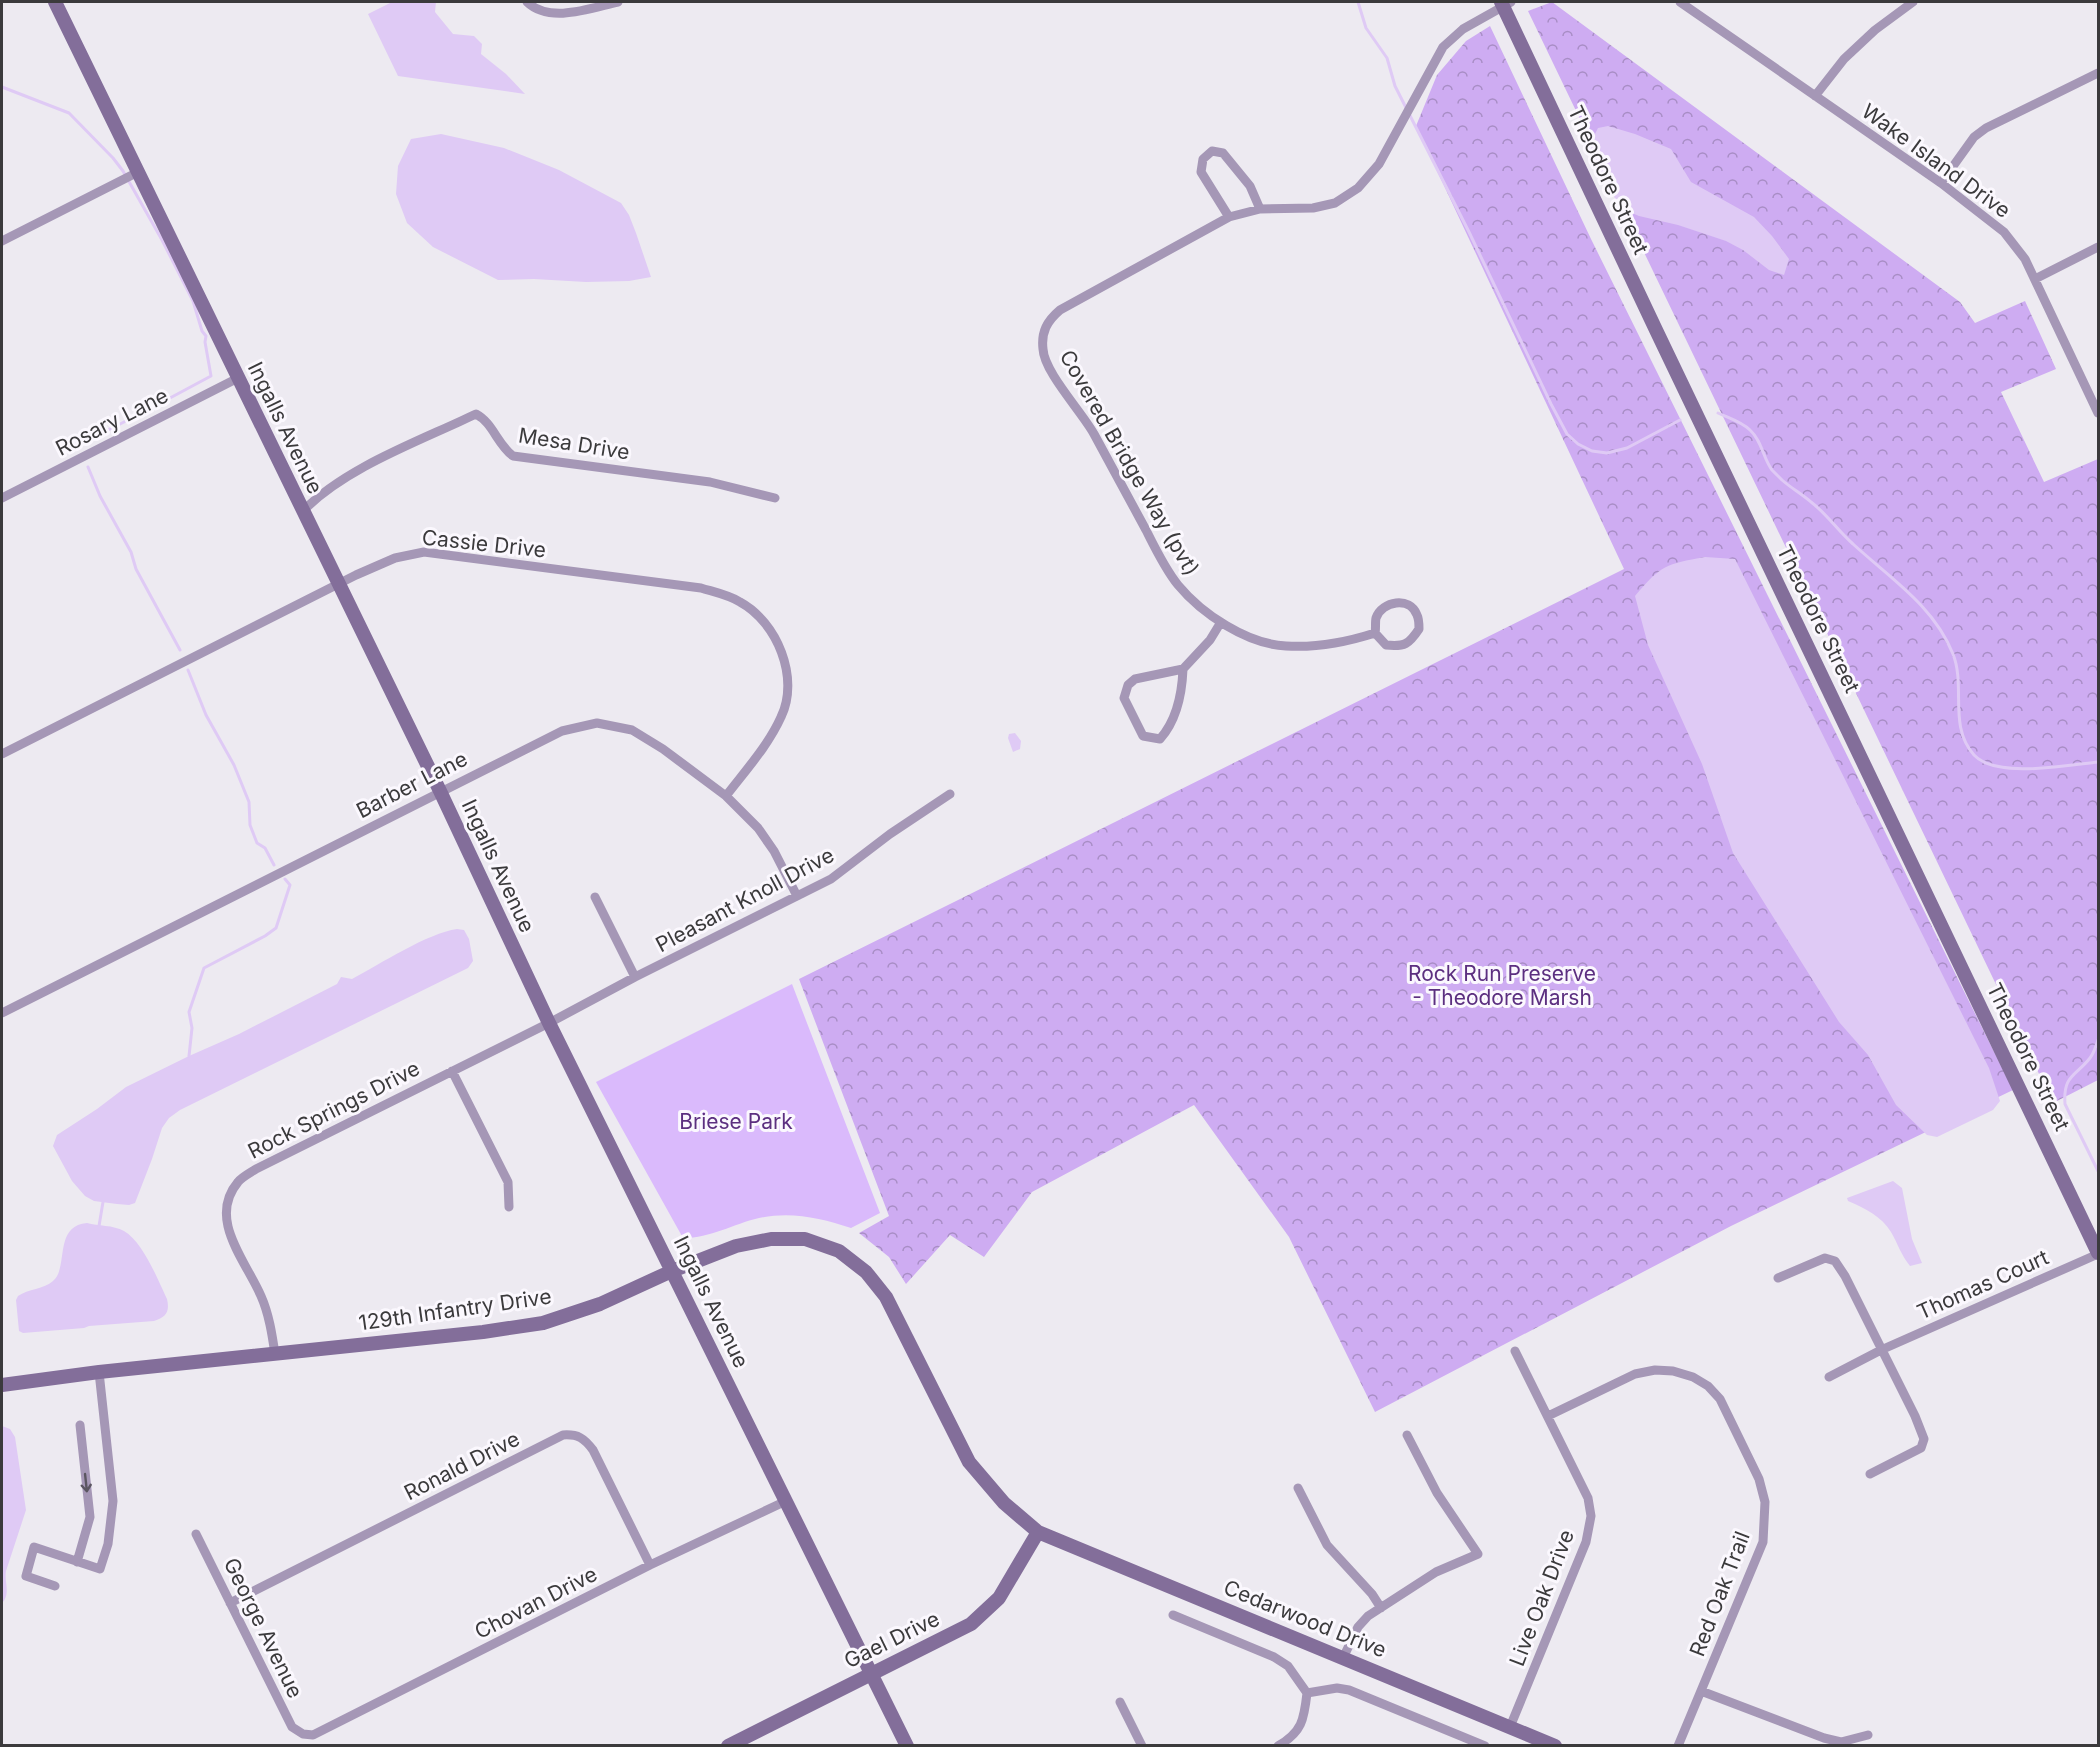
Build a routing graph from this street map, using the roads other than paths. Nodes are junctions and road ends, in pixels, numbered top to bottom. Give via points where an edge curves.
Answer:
1 (55, 2) edge
2 (527, 2) edge
3 (618, 2) edge
4 (1680, 2) edge
5 (1913, 2) edge
6 (1505, 3) edge
7 (2098, 73) edge
8 (1815, 96) junction
9 (138, 172) junction
10 (1941, 183) junction
11 (1260, 209) junction
12 (1229, 217) junction
13 (2, 240) edge
14 (2098, 247) edge
15 (2036, 279) junction
16 (238, 378) junction
17 (2098, 413) edge
18 (2, 498) edge
19 (775, 498) dead end
20 (303, 511) junction
21 (339, 584) junction
22 (1221, 622) junction
23 (1376, 633) junction
24 (1183, 669) junction
25 (2, 754) edge
26 (440, 791) junction
27 (950, 795) dead end
28 (726, 796) junction
29 (797, 896) junction
30 (595, 897) dead end
31 (635, 977) junction
32 (2, 1013) edge
33 (549, 1023) junction
34 (452, 1071) junction
35 (509, 1207) dead end
36 (2098, 1253) edge
37 (672, 1271) junction
38 (1778, 1278) dead end
39 (1881, 1350) junction
40 (1515, 1351) dead end
41 (275, 1354) junction
42 (99, 1372) junction
43 (1829, 1377) dead end
44 (2, 1385) edge
45 (1548, 1416) junction
46 (80, 1425) dead end
47 (1407, 1435) dead end
48 (1870, 1474) dead end
49 (1298, 1488) dead end
50 (786, 1501) junction
51 (1038, 1532) junction
52 (196, 1534) dead end
53 (77, 1562) junction
54 (650, 1565) junction
55 (55, 1586) dead end
56 (230, 1603) junction
57 (1381, 1608) junction
58 (1173, 1615) dead end
59 (1343, 1658) junction
60 (871, 1673) junction
61 (1701, 1691) junction
62 (1307, 1693) junction
63 (1120, 1702) dead end
64 (1510, 1727) junction
65 (303, 1734) joint
66 (1868, 1735) dead end
67 (728, 1746) edge
68 (907, 1746) edge
69 (1142, 1746) edge
70 (1278, 1746) edge
71 (1485, 1746) edge
72 (1555, 1746) edge
73 (1678, 1746) edge

1 - 9 street, Ingalls Avenue
2 - 3 street via 558,14
4 - 8 street, Wake Island Drive
5 - 8 street via 1844,59
6 - 11 street, Covered Bridge Way (pvt) via 1463,29 1443,47 1379,164 1358,188 1335,203 1313,208
6 - 36 street, Theodore Street via 1683,387
7 - 10 street via 1986,128 1974,137
8 - 10 street, Wake Island Drive
9 - 13 street
9 - 16 street, Ingalls Avenue
10 - 15 street, Wake Island Drive via 2004,232
11 - 12 street, Covered Bridge Way (pvt)
11 - 12 street via 1250,186 1223,153 1212,151 1203,159 1201,172
12 - 22 street, Covered Bridge Way (pvt) via 1060,310 1048,320 1042,351 1091,428 1176,583 1195,604
14 - 15 street
15 - 17 street, Wake Island Drive
16 - 18 street, Rosary Lane
16 - 20 street, Ingalls Avenue
19 - 20 street, Mesa Drive via 710,482 513,456 503,449 485,419 476,414 358,470 326,490
20 - 21 street, Ingalls Avenue
21 - 25 street, Cassie Drive
21 - 26 street, Ingalls Avenue
21 - 28 street, Cassie Drive via 395,558 424,552 701,588 740,602 767,624 781,647 787,668 787,691 783,714 770,738
22 - 23 street, Covered Bridge Way (pvt) via 1252,638 1284,646 1321,646
22 - 24 street
23 - 23 street via 1386,645 1410,642 1419,629 1417,614 1406,603 1392,602 1376,618
24 - 24 street via 1136,679 1128,685 1124,698 1143,736 1160,739 1168,730 1182,694
26 - 28 street, Barber Lane via 562,731 597,723 632,730 663,748
26 - 32 street, Barber Lane
26 - 33 street, Ingalls Avenue
27 - 29 street, Pleasant Knoll Drive via 831,879
28 - 29 street, Barber Lane via 758,828
29 - 31 street, Pleasant Knoll Drive
30 - 31 street
31 - 33 street, Pleasant Knoll Drive
33 - 34 street, Rock Springs Drive
33 - 37 street, Ingalls Avenue
34 - 35 street via 508,1182
34 - 41 street, Rock Springs Drive via 256,1169 239,1180 231,1192 226,1221 261,1296
36 - 39 street, Thomas Court
37 - 41 street, 129th Infantry Drive via 600,1304 543,1323
37 - 50 street, Ingalls Avenue
37 - 51 street, 129th Infantry Drive via 736,1246 771,1239 806,1239 839,1251 866,1272 886,1297 969,1462 1004,1503
38 - 39 street via 1825,1258 1835,1261
39 - 43 street, Thomas Court
39 - 48 street via 1924,1439 1921,1448
40 - 45 street, Live Oak Drive
41 - 42 street, 129th Infantry Drive
42 - 44 street, 129th Infantry Drive
42 - 53 street via 113,1501 110,1533 100,1569
45 - 61 street, Red Oak Trail via 1635,1374 1655,1370 1692,1377 1720,1399 1759,1479 1765,1520 1763,1542
45 - 64 street, Live Oak Drive via 1588,1498 1592,1516 1586,1542
46 -> 53 street via 90,1517
47 - 57 street via 1437,1493 1478,1554 1436,1572
49 - 57 street via 1327,1545
50 - 54 street, Chovan Drive
50 - 60 street, Ingalls Avenue
51 - 59 street, Cedarwood Drive
51 - 60 street, Gael Drive via 999,1598 971,1624
52 - 56 street, George Avenue
53 - 55 street via 34,1547 26,1576
54 - 56 street, Ronald Drive via 593,1449 586,1440 570,1434
54 - 65 street, Chovan Drive via 313,1735
56 - 65 street, George Avenue via 292,1727
57 - 59 street via 1358,1627
58 - 62 street via 1274,1657 1288,1666
59 - 64 street, Cedarwood Drive
60 - 67 street, Gael Drive
60 - 68 street, Ingalls Avenue
61 - 66 street via 1824,1738 1841,1742
61 - 73 street, Red Oak Trail
62 - 70 street via 1305,1718 1293,1737
62 - 71 street via 1349,1689
63 - 69 street
64 - 72 street, Cedarwood Drive

